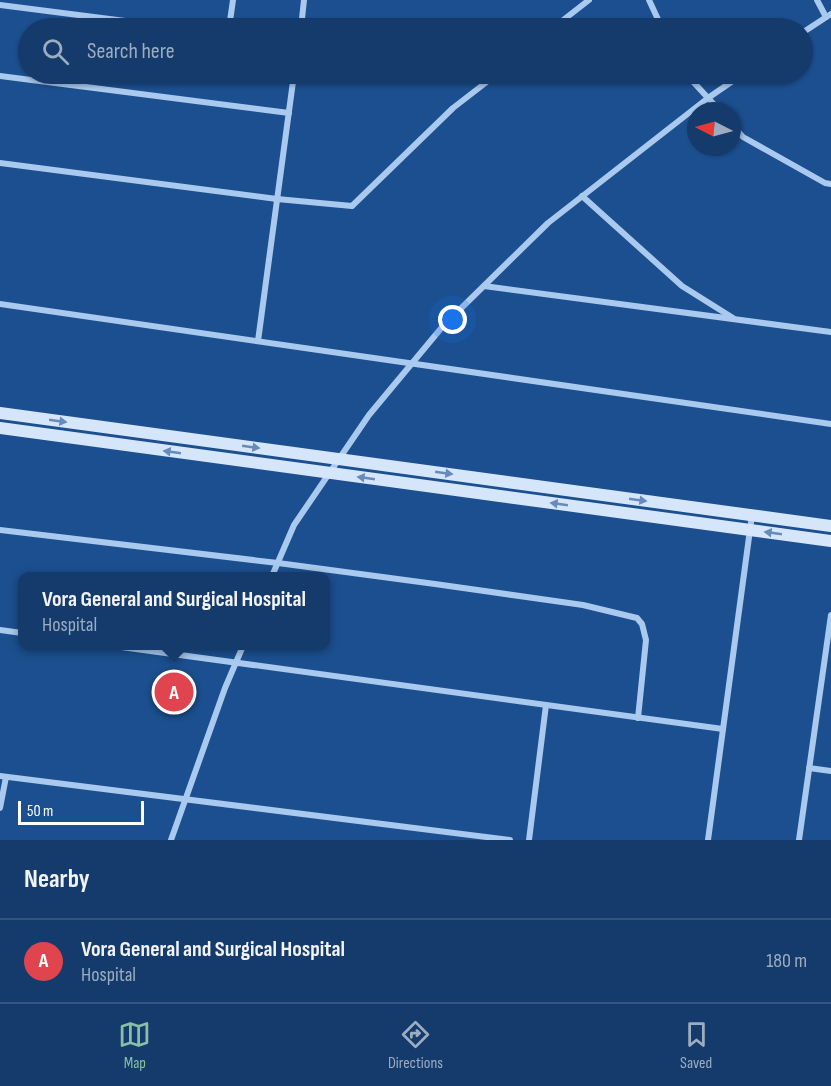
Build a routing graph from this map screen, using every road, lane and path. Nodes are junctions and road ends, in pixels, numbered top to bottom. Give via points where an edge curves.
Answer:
1 (233, 0) edge
2 (304, 0) edge
3 (589, 0) edge
4 (649, 0) edge
5 (817, 0) edge
6 (0, 5) edge
7 (829, 15) edge
8 (102, 18) edge
9 (230, 18) edge
10 (301, 18) edge
11 (566, 18) edge
12 (657, 18) edge
13 (813, 26) edge
14 (0, 76) edge
15 (18, 78) edge
16 (61, 84) edge
17 (293, 84) edge
18 (484, 84) edge
19 (695, 84) edge
20 (728, 84) edge
21 (708, 98) junction
22 (712, 102) edge
23 (289, 114) junction
24 (741, 136) edge
25 (0, 163) edge
26 (831, 184) edge
27 (582, 196) junction
28 (277, 199) junction
29 (484, 286) junction
30 (0, 304) edge
31 (734, 319) junction
32 (831, 332) edge
33 (258, 341) junction
34 (411, 363) junction
35 (0, 413) edge
36 (831, 424) edge
37 (0, 428) edge
38 (339, 459) junction
39 (329, 473) junction
40 (752, 515) junction
41 (831, 526) edge
42 (0, 530) edge
43 (750, 530) junction
44 (831, 541) edge
45 (278, 563) junction
46 (274, 572) edge
47 (831, 615) edge
48 (0, 630) edge
49 (18, 632) edge
50 (150, 650) edge
51 (241, 650) edge
52 (236, 662) junction
53 (546, 705) junction
54 (638, 718) junction
55 (723, 729) junction
56 (809, 768) junction
57 (831, 771) edge
58 (3, 776) edge
59 (185, 800) junction
60 (0, 808) edge
61 (171, 840) edge
62 (510, 840) edge
63 (529, 840) edge
64 (708, 840) edge
65 (799, 840) edge

1 - 9 street
2 - 10 street
3 - 11 street
4 - 12 street
5 - 7 street
6 - 8 street
7 - 13 street
14 - 15 street
16 - 23 street
17 - 23 street
18 - 28 street via 453,108 352,206
19 - 21 street
20 - 21 street
21 - 22 street
21 - 27 street
23 - 28 street
24 - 26 street
25 - 28 street
27 - 29 street via 548,223
27 - 31 street via 682,286
28 - 33 street
29 - 31 street
29 - 34 street
30 - 33 street
31 - 32 street
33 - 34 street
34 - 36 street
34 - 38 street
35 -> 38 street
39 -> 37 street
38 - 39 street
38 -> 40 street
43 -> 39 street
39 - 45 street via 294,525
40 - 41 street
40 - 43 street
42 - 45 street
44 -> 43 street
43 - 55 street
45 - 46 street
45 - 54 street via 583,605 637,618 646,640
47 - 56 street
48 - 49 street
50 - 52 street
51 - 52 street
52 - 53 street
52 - 59 street
53 - 54 street
53 - 63 street
54 - 55 street
55 - 64 street
56 - 57 street
56 - 65 street
58 - 59 street
58 - 60 street
59 - 61 street
59 - 62 street

